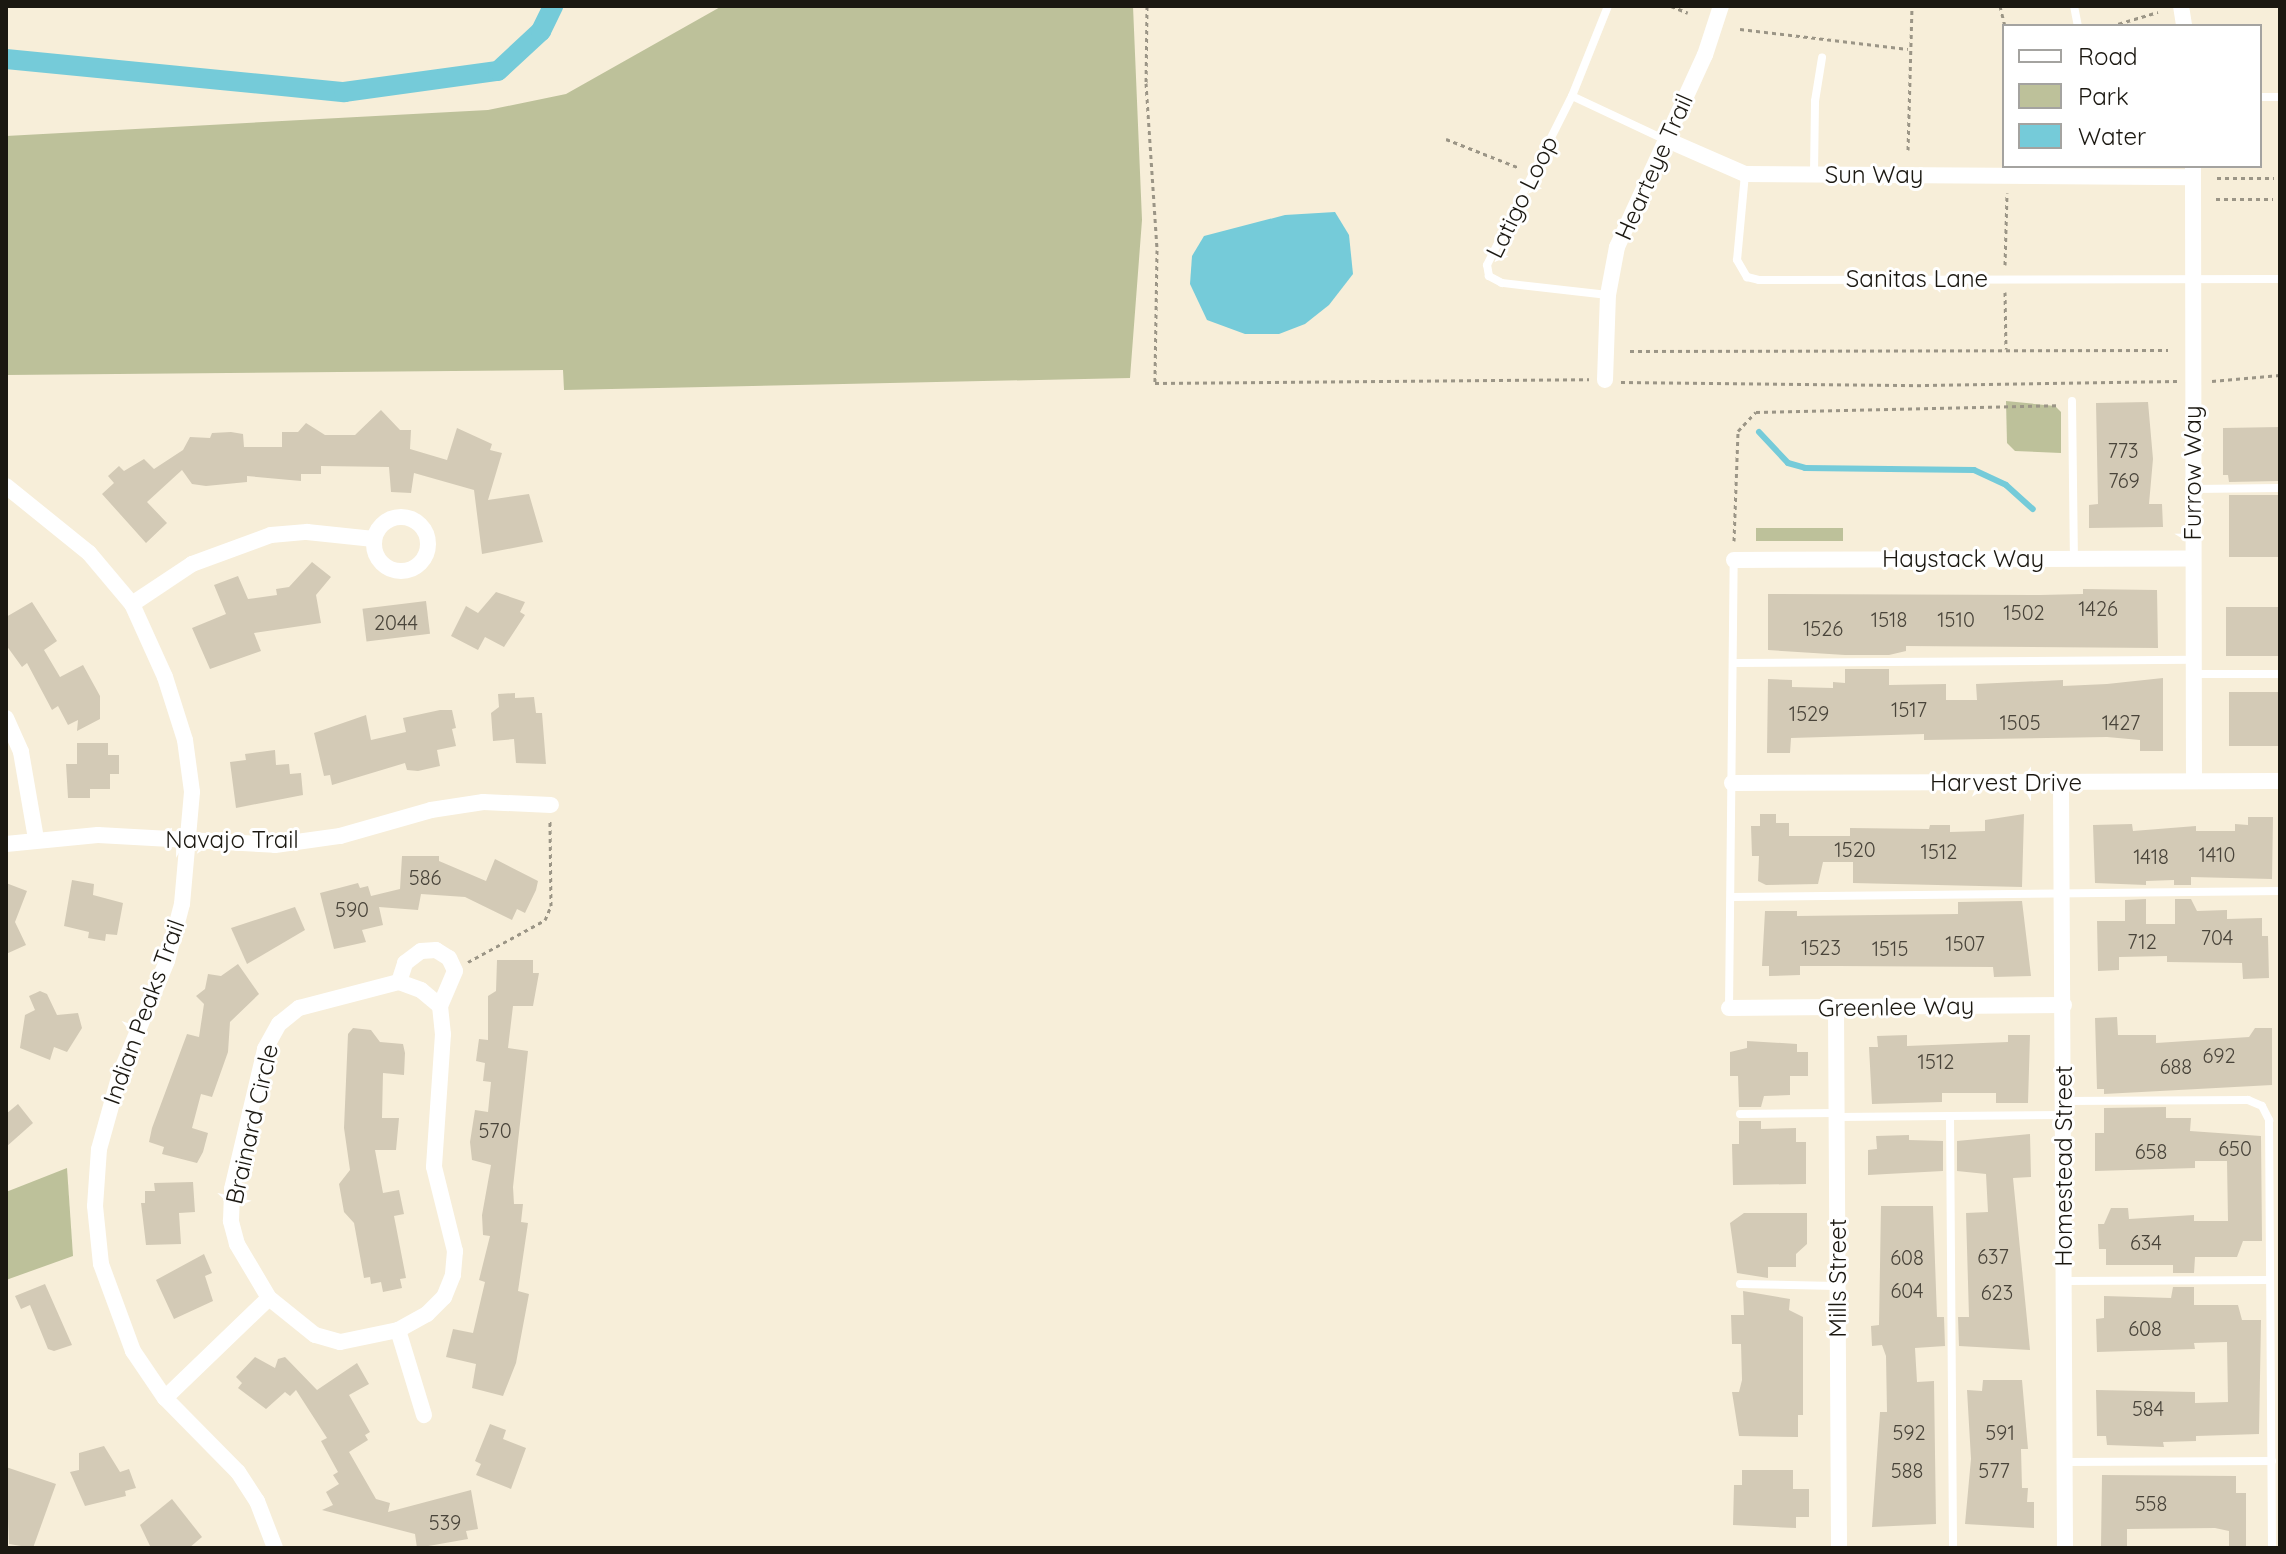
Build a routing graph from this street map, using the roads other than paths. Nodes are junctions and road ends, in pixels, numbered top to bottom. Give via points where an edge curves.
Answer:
1 (1608, 6) edge
2 (1721, 6) edge
3 (1822, 58) dead end
4 (1572, 96) junction
5 (2262, 97) edge
6 (2278, 97) dead end
7 (1665, 139) junction
8 (2089, 170) edge
9 (2193, 171) edge
10 (1745, 174) junction
11 (1814, 175) junction
12 (2195, 278) junction
13 (2280, 279) edge
14 (1608, 295) junction
15 (1605, 380) road end
16 (2072, 401) dead end
17 (6, 486) edge
18 (2280, 488) edge
19 (2193, 489) junction
20 (374, 539) dead end
21 (1734, 552) joint
22 (2074, 558) junction
23 (2193, 558) junction
24 (132, 604) junction
25 (1733, 663) junction
26 (2193, 667) junction
27 (2280, 674) edge
28 (6, 718) edge
29 (2194, 781) junction
30 (2280, 781) edge
31 (1732, 783) junction
32 (2061, 783) junction
33 (551, 805) road end
34 (36, 839) junction
35 (6, 844) edge
36 (191, 844) junction
37 (2280, 891) edge
38 (2063, 896) junction
39 (1731, 897) junction
40 (399, 982) junction
41 (2064, 1005) junction
42 (440, 1006) junction
43 (1729, 1008) joint
44 (1836, 1008) junction
45 (2064, 1108) junction
46 (1740, 1114) dead end
47 (1837, 1115) junction
48 (1950, 1116) junction
49 (2270, 1280) junction
50 (2064, 1281) junction
51 (1740, 1284) dead end
52 (1838, 1286) junction
53 (269, 1298) junction
54 (398, 1330) junction
55 (165, 1398) junction
56 (424, 1415) dead end
57 (2272, 1461) junction
58 (2065, 1462) junction
59 (275, 1548) edge
60 (1839, 1548) edge
61 (1953, 1548) edge
62 (2065, 1548) edge
63 (2272, 1548) edge

1 - 4 lane, Latigo Loop
2 - 7 street, Hearteye Trail via 1705,55
3 - 11 lane via 1815,101
4 - 7 lane, Sun Way
4 - 14 lane, Latigo Loop via 1489,257 1489,276 1502,283
5 - 6 lane
7 - 10 street, Sun Way
7 - 14 street, Hearteye Trail via 1624,227
8 - 9 street, Sun Way
8 - 11 street, Sun Way
9 - 12 street, Furrow Way
10 - 11 street, Sun Way
10 - 12 lane, Sanitas Lane via 1737,260 1747,277 1759,280
12 - 13 lane
12 - 19 street, Furrow Way
14 - 15 street, Hearteye Trail
16 - 22 lane
17 - 24 street, Indian Peaks Trail via 89,553
18 - 19 lane
19 - 23 street, Furrow Way
20 - 24 street via 307,532 271,535 192,564
21 - 22 street, Haystack Way
21 - 25 lane
22 - 23 street, Haystack Way
23 - 26 street, Furrow Way
24 - 36 street, Indian Peaks Trail via 165,677 185,740
25 - 26 lane
25 - 31 lane
26 - 27 lane
26 - 29 street, Furrow Way
28 - 34 street via 21,752
29 - 30 street, Harvest Drive
29 - 32 street, Harvest Drive
31 - 32 street, Harvest Drive
31 - 39 lane
32 - 38 street, Homestead Street
33 - 36 street, Navajo Trail via 483,802 431,810 340,836 275,845
34 - 35 street, Navajo Trail
34 - 36 street, Navajo Trail via 98,835
36 - 55 street, Indian Peaks Trail via 167,961 106,1118 95,1206 112,1305 133,1351
37 - 38 lane
38 - 39 lane
38 - 41 street, Homestead Street
39 - 43 lane
40 - 42 street via 421,990
40 - 42 street, Brainard Circle via 405,963 421,951 436,950 449,958 455,971
40 - 53 street, Brainard Circle via 299,1008 279,1024 265,1049 232,1189 231,1221 237,1244
41 - 44 street, Greenlee Way
41 - 45 street, Homestead Street
42 - 54 street, Brainard Circle via 443,1034 434,1167 455,1251 453,1275 444,1297
43 - 44 street, Greenlee Way
44 - 47 street, Mills Street
45 - 48 lane
45 - 49 lane via 2248,1100 2262,1106 2269,1120
45 - 50 street, Homestead Street
46 - 47 lane
47 - 48 lane
47 - 52 street, Mills Street
48 - 61 lane
49 - 50 lane
49 - 57 lane
50 - 58 street, Homestead Street
51 - 52 lane
52 - 60 street, Mills Street
53 - 54 street, Brainard Circle via 315,1335 340,1342
53 - 55 street
54 - 56 street
55 - 59 street, Indian Peaks Trail via 238,1472 257,1501
57 - 58 lane
57 - 63 lane
58 - 62 street, Homestead Street

